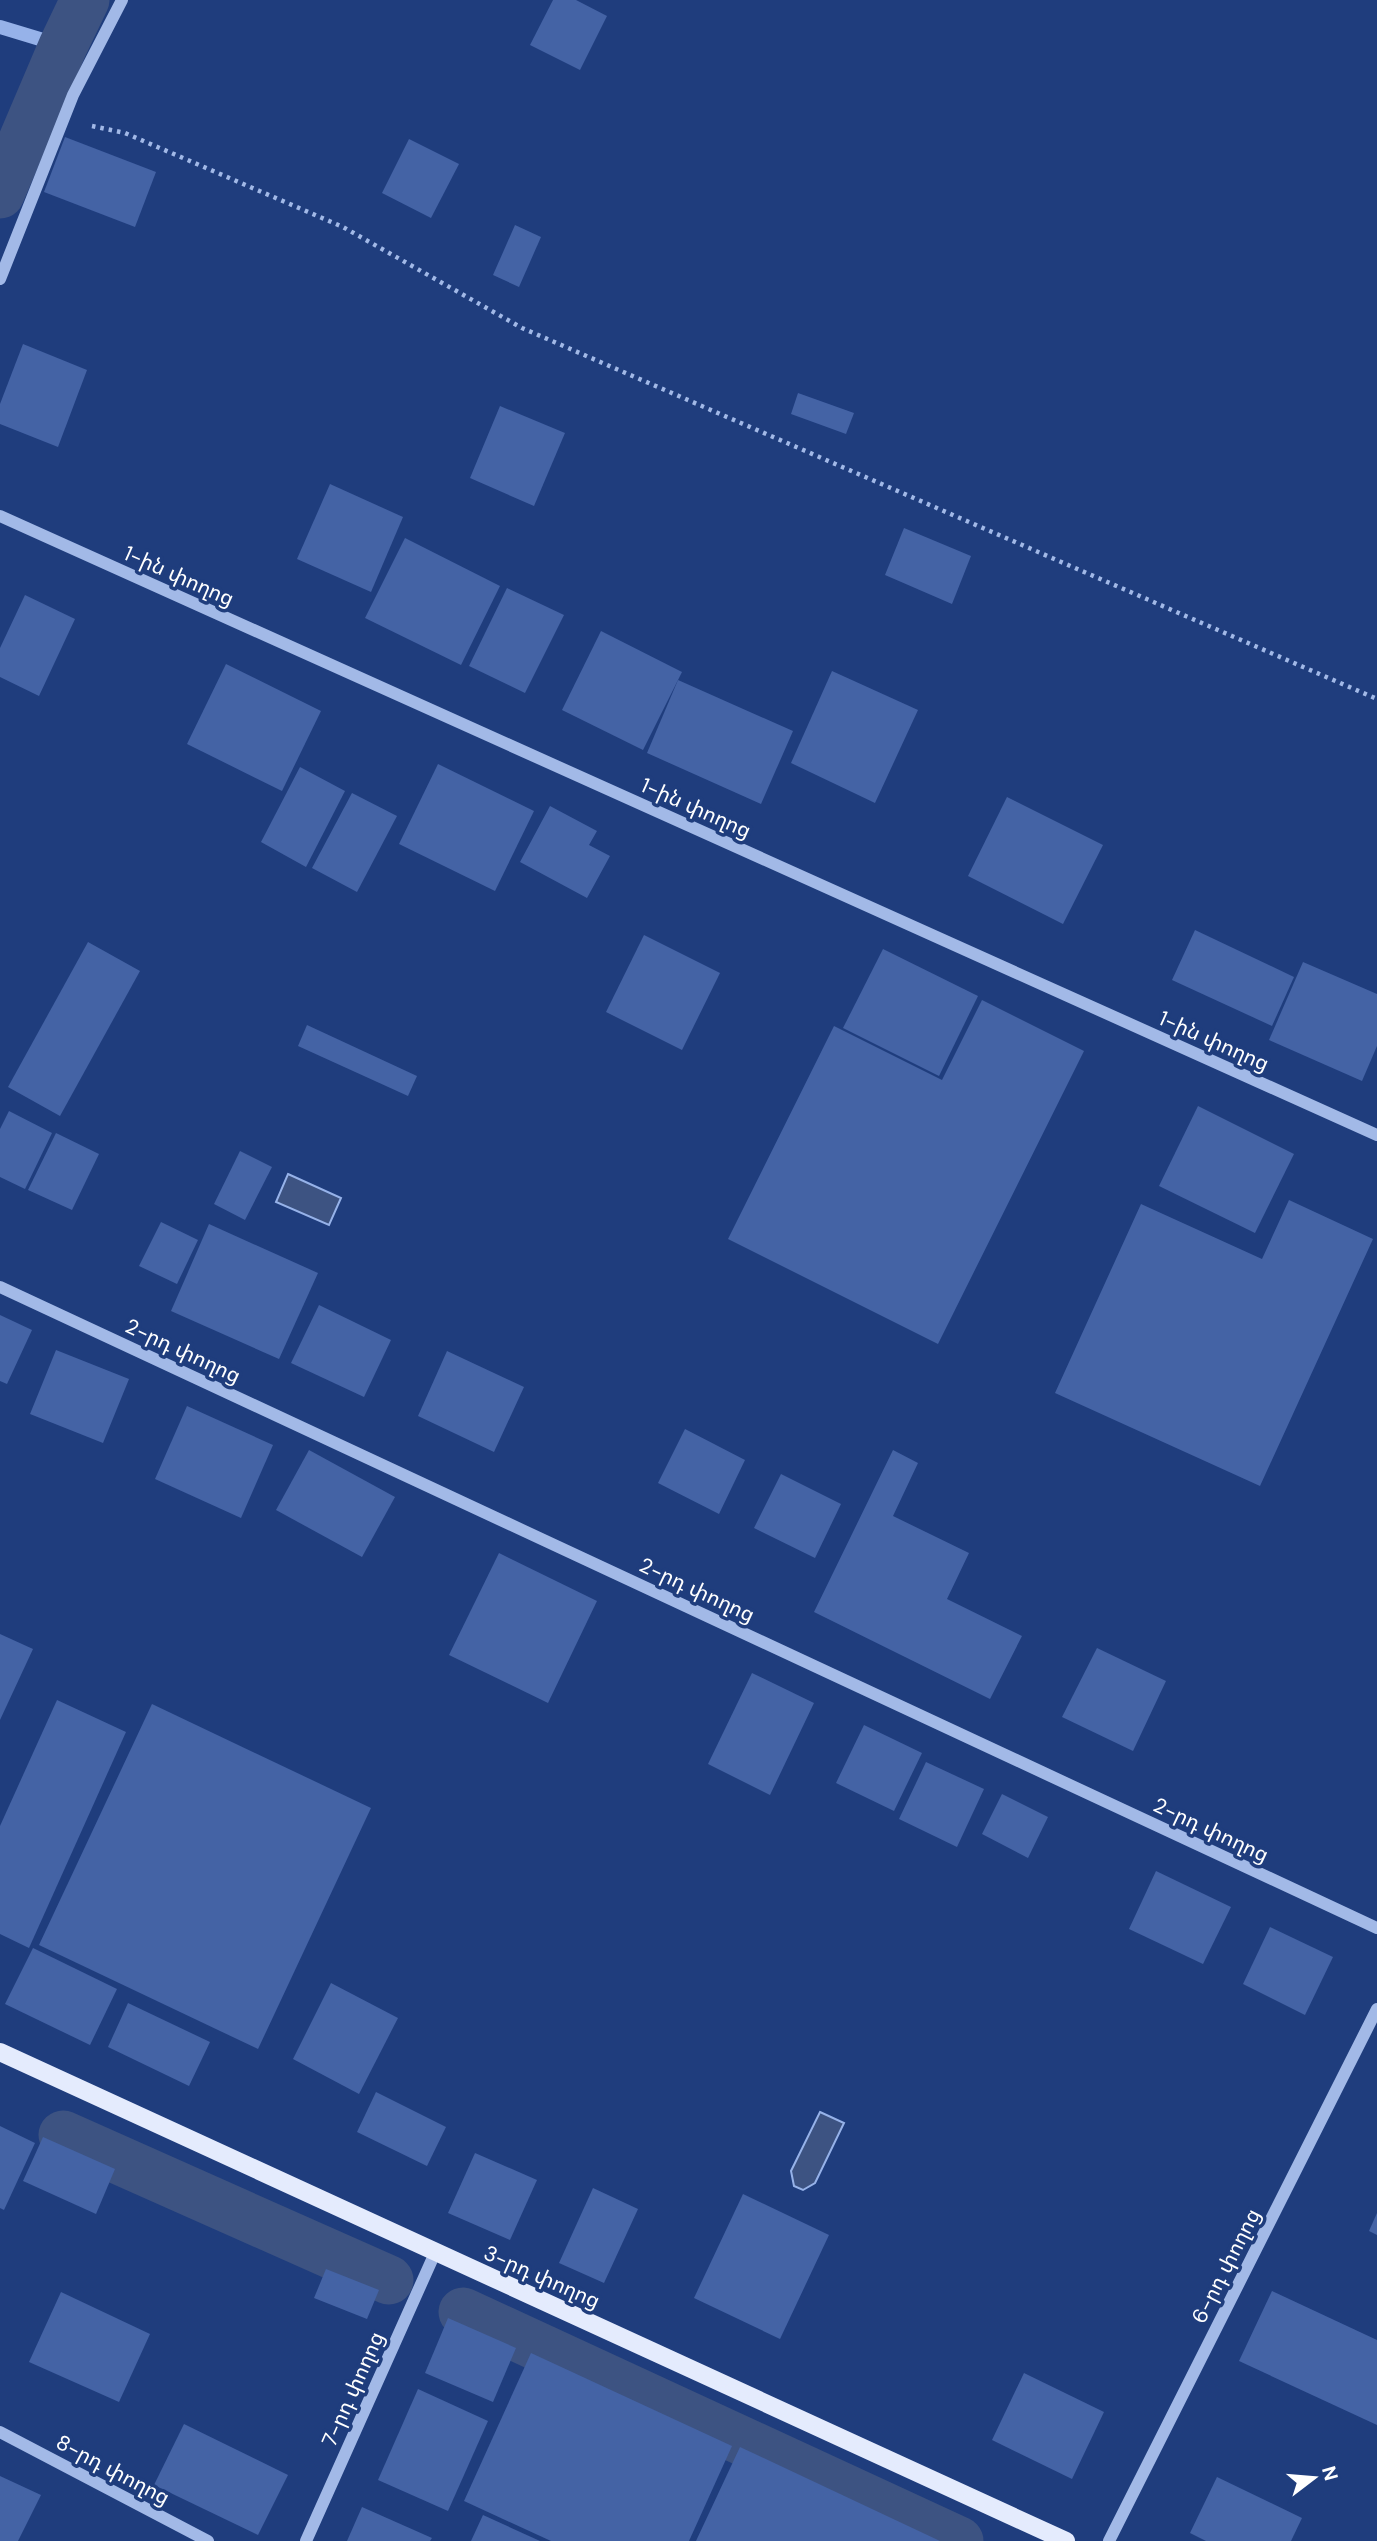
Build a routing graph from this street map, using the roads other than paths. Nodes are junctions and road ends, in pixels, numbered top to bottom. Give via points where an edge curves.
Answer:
1 (122, 0) edge
2 (0, 279) edge
3 (0, 516) edge
4 (1377, 1135) edge
5 (0, 1287) edge
6 (1377, 1928) edge
7 (1377, 2009) edge
8 (0, 2052) edge
9 (435, 2253) junction
10 (0, 2432) edge
11 (208, 2541) edge
12 (306, 2541) edge
13 (1066, 2541) edge
14 (1109, 2541) edge

1 - 2 street via 73,95
3 - 4 street, 1-ին փողոց
5 - 6 street, 2-րդ փողոց
7 - 14 street, 6-րդ փողոց
8 - 9 main road, 3-րդ փողոց
9 - 12 street, 7-րդ փողոց
9 - 13 main road, 3-րդ փողոց
10 - 11 street, 8-րդ փողոց

